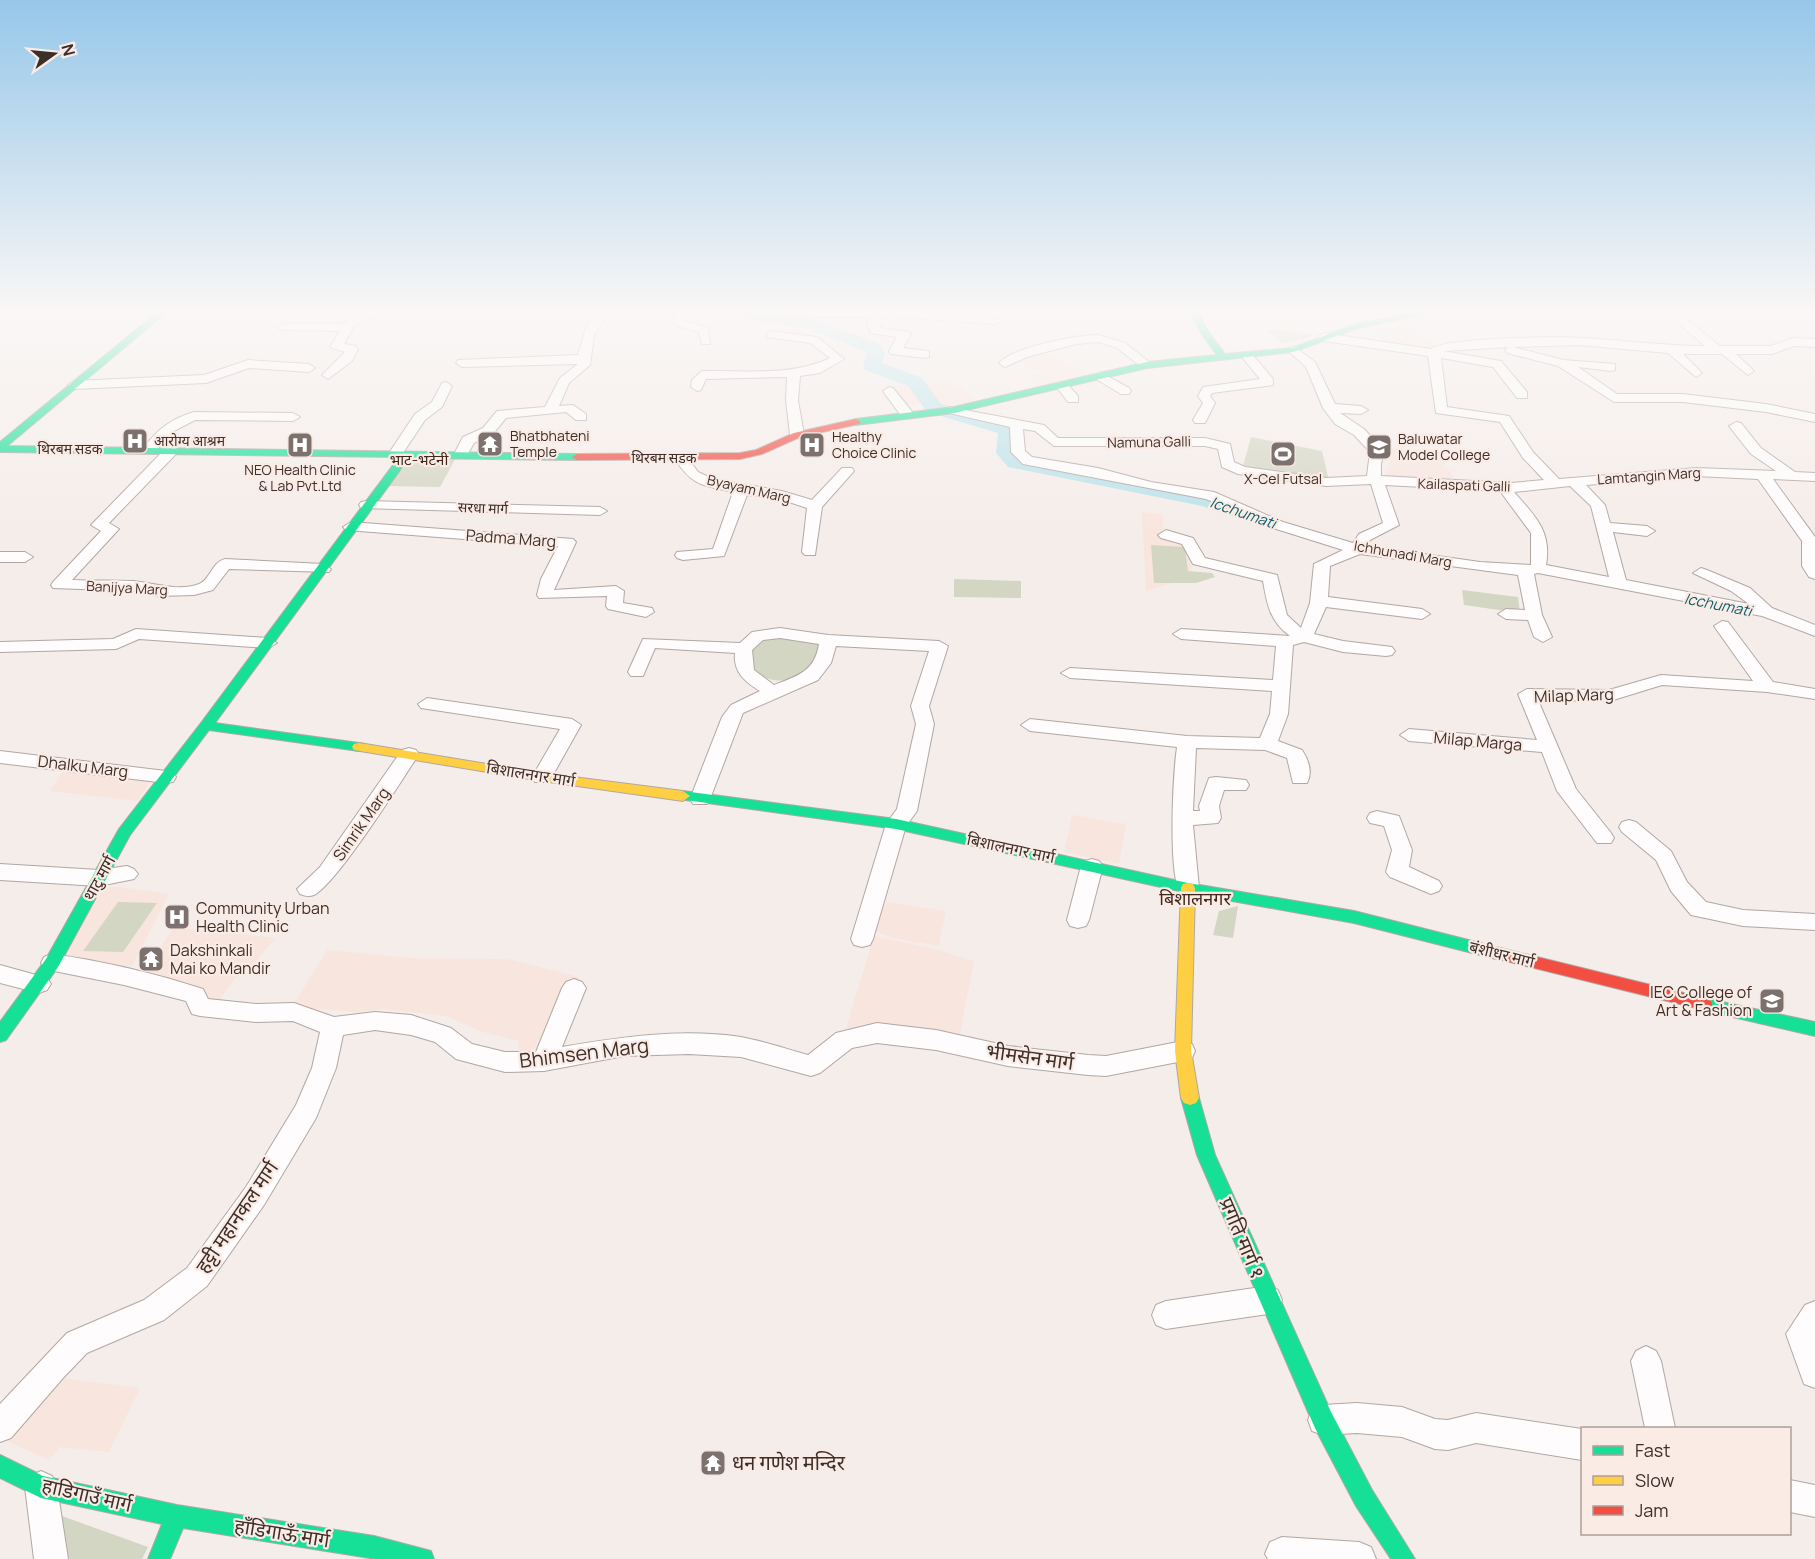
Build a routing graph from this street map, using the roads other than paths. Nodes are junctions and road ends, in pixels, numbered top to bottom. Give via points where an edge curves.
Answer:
1 (77, 383) edge
2 (123, 383) edge
3 (563, 383) edge
4 (696, 383) edge
5 (793, 383) edge
6 (1074, 383) edge
7 (1111, 383) edge
8 (1263, 383) edge
9 (1319, 383) edge
10 (1438, 383) edge
11 (1513, 383) edge
12 (1593, 383) edge
13 (74, 385) junction
14 (446, 386) dead end
15 (1062, 386) junction
16 (697, 387) dead end
17 (889, 391) dead end
18 (1125, 391) dead end
19 (1522, 395) dead end
20 (1073, 399) dead end
21 (1330, 408) junction
22 (951, 410) junction
23 (1361, 410) dead end
24 (550, 411) junction
25 (907, 414) junction
26 (293, 417) dead end
27 (581, 417) dead end
28 (1815, 418) edge
29 (1200, 420) dead end
30 (1016, 423) junction
31 (1736, 426) dead end
32 (797, 435) junction
33 (0, 448) edge
34 (150, 449) junction
35 (172, 450) junction
36 (402, 453) junction
37 (461, 454) junction
38 (681, 458) junction
39 (847, 471) dead end
40 (1762, 474) junction
41 (1792, 476) junction
42 (1815, 477) edge
43 (1374, 480) junction
44 (1573, 481) junction
45 (1554, 483) junction
46 (1511, 487) junction
47 (741, 490) junction
48 (366, 505) junction
49 (815, 506) junction
50 (600, 512) dead end
51 (351, 527) junction
52 (1603, 527) junction
53 (1647, 531) dead end
54 (1166, 535) dead end
55 (1813, 542) edge
56 (1358, 549) junction
57 (810, 552) dead end
58 (683, 555) dead end
59 (0, 557) edge
60 (25, 557) dead end
61 (323, 569) junction
62 (1531, 570) junction
63 (1701, 573) dead end
64 (1815, 574) edge
65 (1619, 584) junction
66 (1317, 601) junction
67 (646, 612) dead end
68 (1766, 612) junction
69 (1422, 614) dead end
70 (1506, 614) dead end
71 (1534, 615) junction
72 (1722, 626) dead end
73 (1815, 631) edge
74 (1181, 634) dead end
75 (1543, 637) dead end
76 (828, 640) junction
77 (1293, 640) junction
78 (268, 643) junction
79 (0, 647) edge
80 (744, 648) junction
81 (1386, 651) dead end
82 (637, 672) dead end
83 (1070, 674) dead end
84 (1282, 686) junction
85 (1767, 687) junction
86 (773, 692) junction
87 (1815, 694) edge
88 (427, 704) dead end
89 (1030, 725) dead end
90 (206, 726) junction
91 (1409, 735) dead end
92 (1187, 742) junction
93 (1267, 744) junction
94 (1548, 747) junction
95 (409, 754) junction
96 (0, 757) edge
97 (166, 777) junction
98 (542, 777) junction
99 (1300, 778) dead end
100 (1239, 785) dead end
101 (700, 799) junction
102 (1182, 818) junction
103 (1377, 818) dead end
104 (896, 824) junction
105 (1629, 826) dead end
106 (1604, 838) dead end
107 (1092, 866) junction
108 (0, 872) edge
109 (127, 874) dead end
110 (99, 878) junction
111 (1431, 886) dead end
112 (1188, 888) junction
113 (308, 889) dead end
114 (1078, 920) dead end
115 (1815, 922) edge
116 (862, 939) dead end
117 (52, 963) junction
118 (0, 974) edge
119 (39, 984) junction
120 (574, 988) dead end
121 (333, 1027) junction
122 (1815, 1029) edge
123 (877, 1033) joint
124 (0, 1035) edge
125 (1183, 1050) junction
126 (544, 1061) junction
127 (1268, 1300) junction
128 (1166, 1315) dead end
129 (1815, 1315) edge
130 (1646, 1361) dead end
131 (1815, 1372) edge
132 (1323, 1420) junction
133 (0, 1427) edge
134 (1660, 1427) edge
135 (1581, 1445) edge
136 (0, 1466) edge
137 (41, 1487) junction
138 (1791, 1496) edge
139 (1815, 1501) edge
140 (177, 1516) junction
141 (1282, 1554) dead end
142 (51, 1559) edge
143 (159, 1559) edge
144 (423, 1559) edge
145 (1359, 1559) edge
146 (1404, 1559) edge

1 - 13 main road
2 - 13 street
3 - 24 street
4 - 16 street
5 - 32 street
6 - 15 main road, थिरबम सडक
7 - 18 street
8 - 29 street via 1207,390 1204,396 1209,403
9 - 21 street
10 - 45 street via 1441,410 1504,419 1528,455
11 - 19 street
12 - 28 street via 1610,403 1683,398
13 - 33 main road
14 - 36 street via 437,404 420,417
15 - 20 street
15 - 22 main road, थिरबम सडक
17 - 25 street
21 - 23 street
21 - 43 street via 1340,422 1359,432 1377,451 1372,467
22 - 25 main road, थिरबम सडक
22 - 30 street
24 - 27 street via 568,408
24 - 37 street via 502,414 488,431 468,440
25 - 32 main road, थिरबम सडक
26 - 34 street via 194,416 160,435
30 - 43 street, Namuna Galli via 1039,428 1054,442 1192,440 1225,447 1227,464 1238,470 1326,482
30 - 56 street, Ichhunadi Marg via 1018,452 1029,461 1098,472 1150,486 1209,491 1278,525
31 - 41 street via 1756,451
32 - 38 main road, थिरबम सडक via 740,456
33 - 34 main road, थिरबम सडक
34 - 35 main road, थिरबम सडक
35 - 36 main road, थिरबम सडक
35 - 61 street, Banijya Marg via 99,525 111,529 59,585 135,586 158,591 207,587 225,564
36 - 37 main road, थिरबम सडक
36 - 48 main road
37 - 38 main road, थिरबम सडक
38 - 47 street, Byayam Marg via 693,476
39 - 49 street
40 - 41 street, Lamtangin Marg
40 - 44 street, Lamtangin Marg via 1696,472
40 - 55 street
41 - 42 street, Lamtangin Marg
43 - 46 street, Kailaspati Galli
43 - 56 street via 1391,525 1364,537
44 - 45 street, Lamtangin Marg
44 - 52 street via 1598,505
45 - 46 street, Kailaspati Galli
46 - 62 street via 1506,492 1540,531 1542,550
47 - 49 street, Byayam Marg via 782,495
47 - 58 street via 719,553
48 - 50 street, सरधा मार्ग
48 - 51 main road
49 - 57 street
51 - 61 main road
51 - 67 street, Padma Marg via 568,542 549,579 546,595 616,591 614,606
52 - 53 street
52 - 65 street
54 - 77 street via 1188,540 1199,561 1271,578 1279,617
55 - 64 street via 1810,566
56 - 62 street, Ichhunadi Marg
56 - 66 street via 1322,564
59 - 60 street
61 - 78 main road
62 - 65 street, Ichhunadi Marg
62 - 71 street
63 - 68 street via 1752,595
65 - 68 street, Ichhunadi Marg
66 - 69 street
66 - 77 street via 1312,627
68 - 73 street, Ichhunadi Marg
70 - 71 street
71 - 75 street
72 - 85 street
74 - 77 street
76 - 80 street via 765,633
76 - 86 street via 822,667
76 - 104 street via 939,646 920,706 925,724 907,811
77 - 81 street
77 - 84 street
78 - 79 street via 135,634 116,644
78 - 90 main road
80 - 82 street via 649,643
80 - 86 street via 744,672
83 - 84 street
84 - 93 street via 1279,714
85 - 87 street, Milap Marg
85 - 94 street, Milap Marg via 1661,680 1610,696 1527,694
86 - 101 street via 731,717
88 - 98 street via 572,725
89 - 92 street
90 - 95 main road, बिशालनगर मार्ग
90 - 97 main road, थाटु मार्ग
91 - 94 street, Milap Marga
92 - 93 street
92 - 102 street
93 - 99 street via 1295,754
94 - 106 street, Milap Marg via 1567,791
95 - 98 main road, बिशालनगर मार्ग
95 - 113 street, Simrik Marg via 327,872
96 - 97 street, Dhalku Marg via 100,766
97 - 110 main road, थाटु मार्ग via 124,832
98 - 101 main road, बिशालनगर मार्ग
100 - 102 street via 1216,783 1209,806 1211,818
101 - 104 main road, बिशालनगर मार्ग
102 - 112 street
103 - 111 street via 1392,821 1402,850 1397,872
104 - 107 main road, बिशालनगर मार्ग
104 - 116 street
105 - 115 street via 1664,856 1679,886 1699,909 1743,918
107 - 112 main road, बिशालनगर मार्ग
107 - 114 street
108 - 110 street
109 - 110 street
110 - 117 main road, थाटु मार्ग
112 - 122 main road, बंशीधर मार्ग via 1354,916 1666,996
112 - 125 main road, प्रगति मार्ग १
117 - 119 main road, थाटु मार्ग
117 - 121 street via 98,968 162,985 195,995 200,1007 256,1013 294,1011
118 - 119 street
119 - 124 main road, थाटु मार्ग
120 - 126 street
121 - 126 street, Bhimsen Marg via 375,1021 411,1025 443,1035 465,1052 505,1062
121 - 133 street, हट्टी महानकल मार्ग via 324,1068 307,1110 255,1196 197,1277 154,1310 77,1343
123 - 125 street, भीमसेन मार्ग via 936,1040 1008,1056 1106,1066
123 - 126 street, Bhimsen Marg via 844,1040 811,1066 741,1047 689,1044 624,1046
125 - 127 main road, प्रगति मार्ग १ via 1187,1085 1206,1155
127 - 128 street
127 - 132 main road, प्रगति मार्ग १
129 - 131 street via 1801,1334
130 - 134 street
132 - 135 street via 1402,1422 1448,1435 1476,1428
132 - 146 main road, प्रगति मार्ग १ via 1364,1498
136 - 137 main road, हाडिगाउँ मार्ग
137 - 140 main road, हाडिगाउँ मार्ग
137 - 142 street
138 - 139 street
140 - 143 main road
140 - 144 main road, हाँडिगाऊँ मार्ग via 374,1547
141 - 145 street

